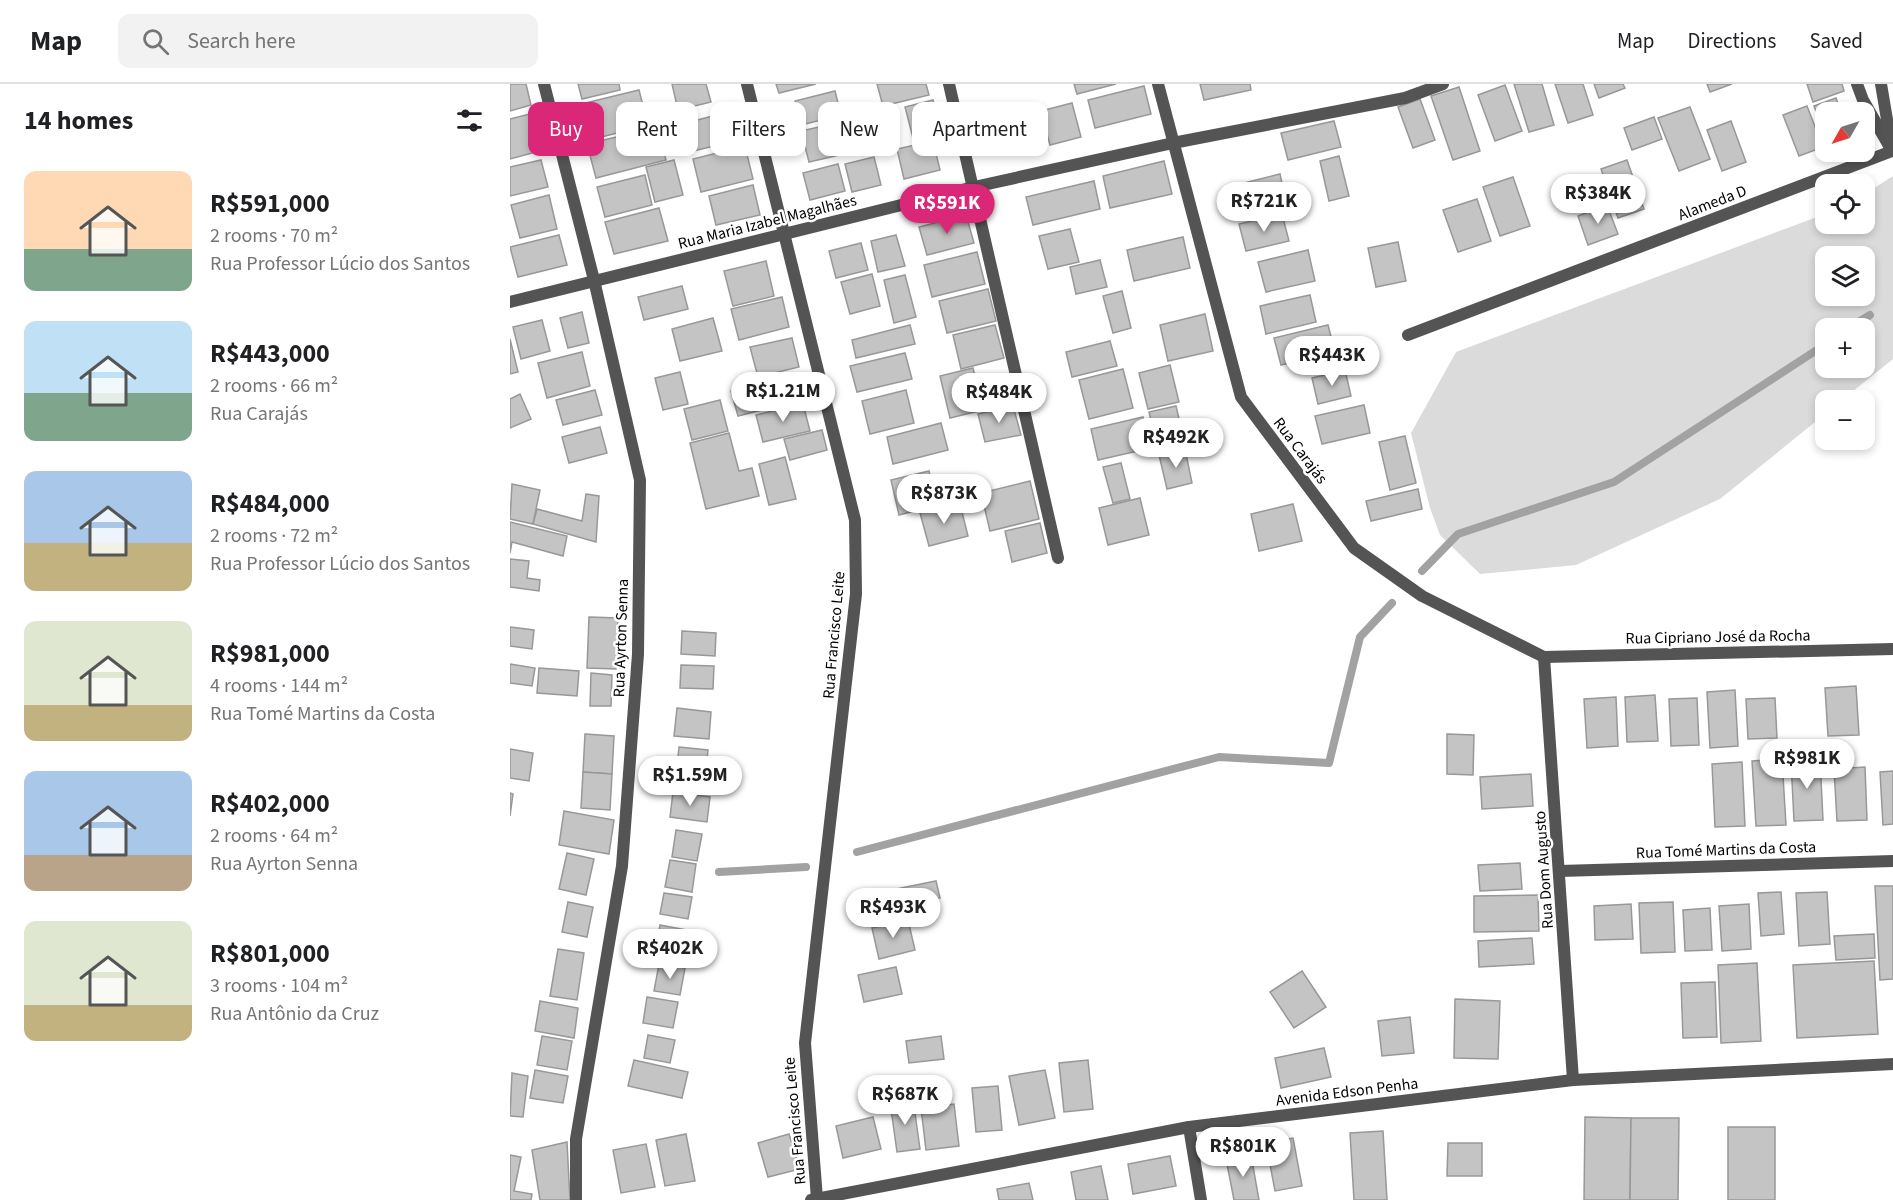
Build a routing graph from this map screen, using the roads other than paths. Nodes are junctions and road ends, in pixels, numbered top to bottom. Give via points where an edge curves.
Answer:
1 (544, 84) edge
2 (747, 84) edge
3 (949, 84) edge
4 (1158, 84) edge
5 (1443, 84) edge
6 (1857, 84) edge
7 (1881, 84) edge
8 (1173, 143) junction
9 (1893, 152) edge
10 (974, 188) junction
11 (783, 234) junction
12 (594, 280) junction
13 (510, 302) edge
14 (1408, 335) dead end
15 (1058, 558) dead end
16 (1893, 649) edge
17 (1544, 657) junction
18 (1893, 861) edge
19 (1560, 871) junction
20 (1893, 1064) edge
21 (1573, 1080) junction
22 (1189, 1127) junction
23 (814, 1199) edge
24 (576, 1200) edge
25 (1201, 1200) edge

1 - 12 street, Rua Ayrton Senna
2 - 11 street, Rua Francisco Leite
3 - 10 street
4 - 8 street, Rua Carajás
5 - 8 street, Rua Maria Izabel Magalhães via 1405,98
6 - 9 street
7 - 9 street
8 - 10 street, Rua Maria Izabel Magalhães
8 - 17 street, Rua Carajás via 1241,397 1354,548 1422,596
9 - 14 street, Alameda D
10 - 11 street, Rua Maria Izabel Magalhães
10 - 15 street
11 - 12 street, Rua Maria Izabel Magalhães
11 - 23 street, Rua Francisco Leite via 855,520 856,594 805,1043
12 - 13 street, Rua Maria Izabel Magalhães
12 - 24 street, Rua Ayrton Senna via 640,480 638,654 622,866 576,1139
16 - 17 street, Rua Cipriano José da Rocha
17 - 19 street, Rua Dom Augusto
18 - 19 street, Rua Tomé Martins da Costa
19 - 21 street, Rua Dom Augusto
20 - 21 street, Avenida Edson Penha
21 - 22 street, Avenida Edson Penha
22 - 23 street, Avenida Edson Penha
22 - 25 street

